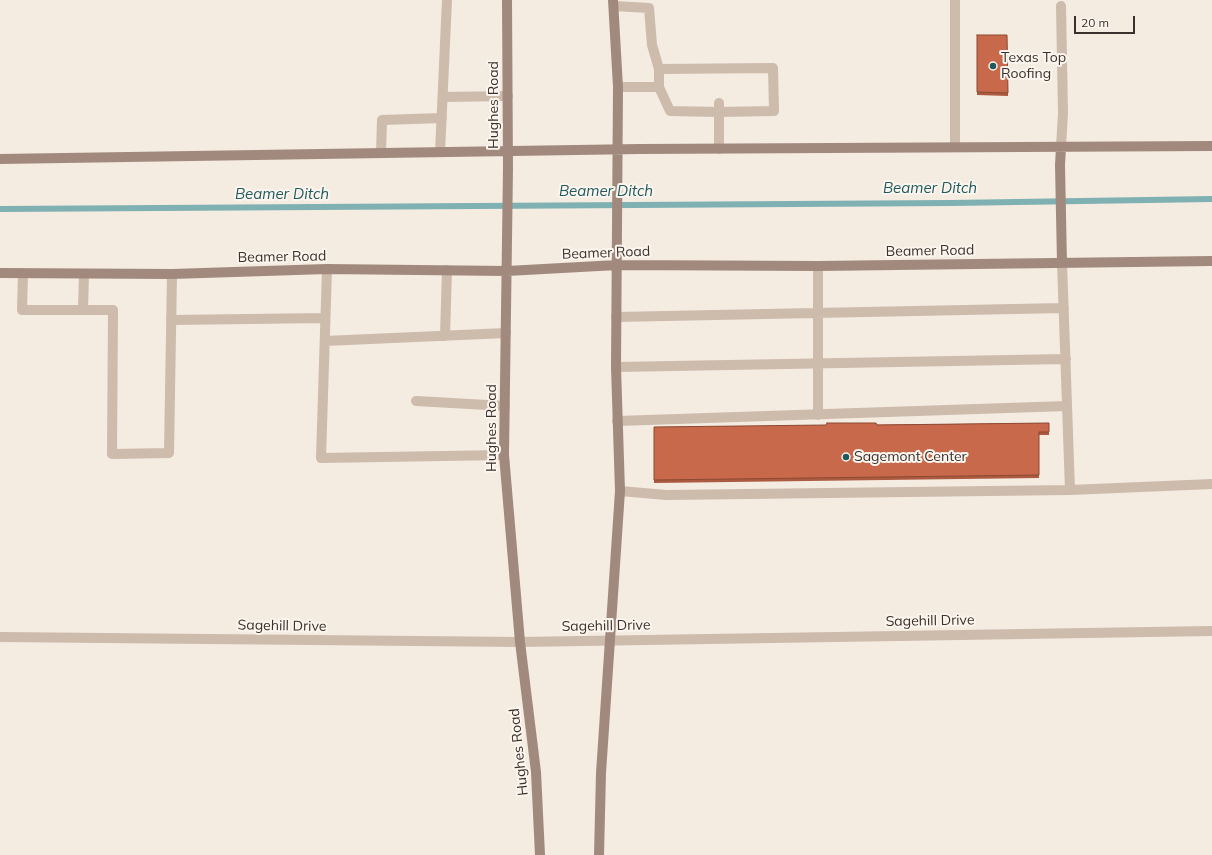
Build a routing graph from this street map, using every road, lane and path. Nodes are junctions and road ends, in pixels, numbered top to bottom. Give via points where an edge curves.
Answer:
1 (447, 0) edge
2 (507, 0) edge
3 (955, 0) edge
4 (613, 3) edge
5 (1061, 6) dead end
6 (659, 69) junction
7 (695, 70) junction
8 (695, 80) dead end
9 (618, 87) junction
10 (658, 87) junction
11 (508, 96) junction
12 (442, 97) junction
13 (719, 107) junction
14 (442, 118) junction
15 (1212, 146) edge
16 (955, 147) junction
17 (1061, 147) junction
18 (618, 149) junction
19 (719, 149) junction
20 (508, 151) junction
21 (440, 152) junction
22 (381, 153) junction
23 (0, 159) edge
24 (1212, 261) edge
25 (1062, 263) junction
26 (617, 266) junction
27 (818, 266) junction
28 (327, 269) junction
29 (447, 270) junction
30 (508, 271) junction
31 (0, 273) edge
32 (23, 273) junction
33 (84, 274) junction
34 (172, 274) junction
35 (1064, 308) junction
36 (83, 310) junction
37 (818, 313) junction
38 (616, 317) junction
39 (325, 318) junction
40 (171, 320) junction
41 (506, 334) junction
42 (445, 336) junction
43 (325, 342) junction
44 (1066, 359) junction
45 (818, 364) junction
46 (616, 367) junction
47 (416, 401) dead end
48 (505, 406) junction
49 (1067, 406) junction
50 (818, 415) junction
51 (618, 421) junction
52 (504, 455) junction
53 (1212, 484) edge
54 (1070, 490) junction
55 (620, 491) junction
56 (1212, 631) edge
57 (0, 637) edge
58 (611, 640) junction
59 (520, 642) junction
60 (540, 855) edge
61 (599, 855) edge

1 - 12 street
2 - 11 main road, Hughes Road
3 - 16 street
4 - 6 street via 649,8 652,45
4 - 9 main road
5 - 17 street
6 - 7 street
6 - 10 street
7 - 8 street
7 - 13 street via 719,74 748,74 773,68 774,111 749,107
9 - 10 street
9 - 18 main road
10 - 13 street via 670,111
11 - 12 street
11 - 20 main road, Hughes Road
12 - 14 street
13 - 19 street
14 - 21 street
14 - 22 street via 382,120
15 - 17 main road
16 - 17 main road
16 - 19 main road
17 - 25 main road
18 - 19 main road
18 - 20 main road
18 - 26 main road
20 - 21 main road
20 - 30 main road, Hughes Road
21 - 22 main road
22 - 23 main road
24 - 25 main road, Beamer Road
25 - 27 main road, Beamer Road
25 - 35 street
26 - 27 main road, Beamer Road
26 - 30 main road, Beamer Road
26 - 38 main road
27 - 37 street
28 - 29 main road, Beamer Road
28 - 34 main road, Beamer Road
28 - 39 street
29 - 30 main road, Beamer Road
29 - 42 street
30 - 41 main road, Hughes Road
31 - 32 main road, Beamer Road
32 - 33 main road, Beamer Road
32 - 36 street via 22,310
33 - 34 main road, Beamer Road
33 - 36 street
34 - 40 street
35 - 37 street
35 - 44 street
36 - 40 street via 113,310 112,454 169,453
37 - 38 street
37 - 45 street
38 - 46 main road
39 - 40 street
39 - 43 street
41 - 42 street
41 - 48 main road, Hughes Road
42 - 43 street
43 - 52 street via 321,458
44 - 45 street
44 - 49 street
45 - 46 street
45 - 50 street
46 - 51 main road
47 - 48 street
48 - 52 main road, Hughes Road
49 - 50 street
49 - 54 street
50 - 51 street
51 - 55 main road
52 - 59 main road, Hughes Road
53 - 54 street
54 - 55 street via 666,495
55 - 58 main road
56 - 58 street, Sagehill Drive
57 - 59 street, Sagehill Drive
58 - 59 street, Sagehill Drive
58 - 61 main road via 601,773
59 - 60 main road, Hughes Road via 536,772

